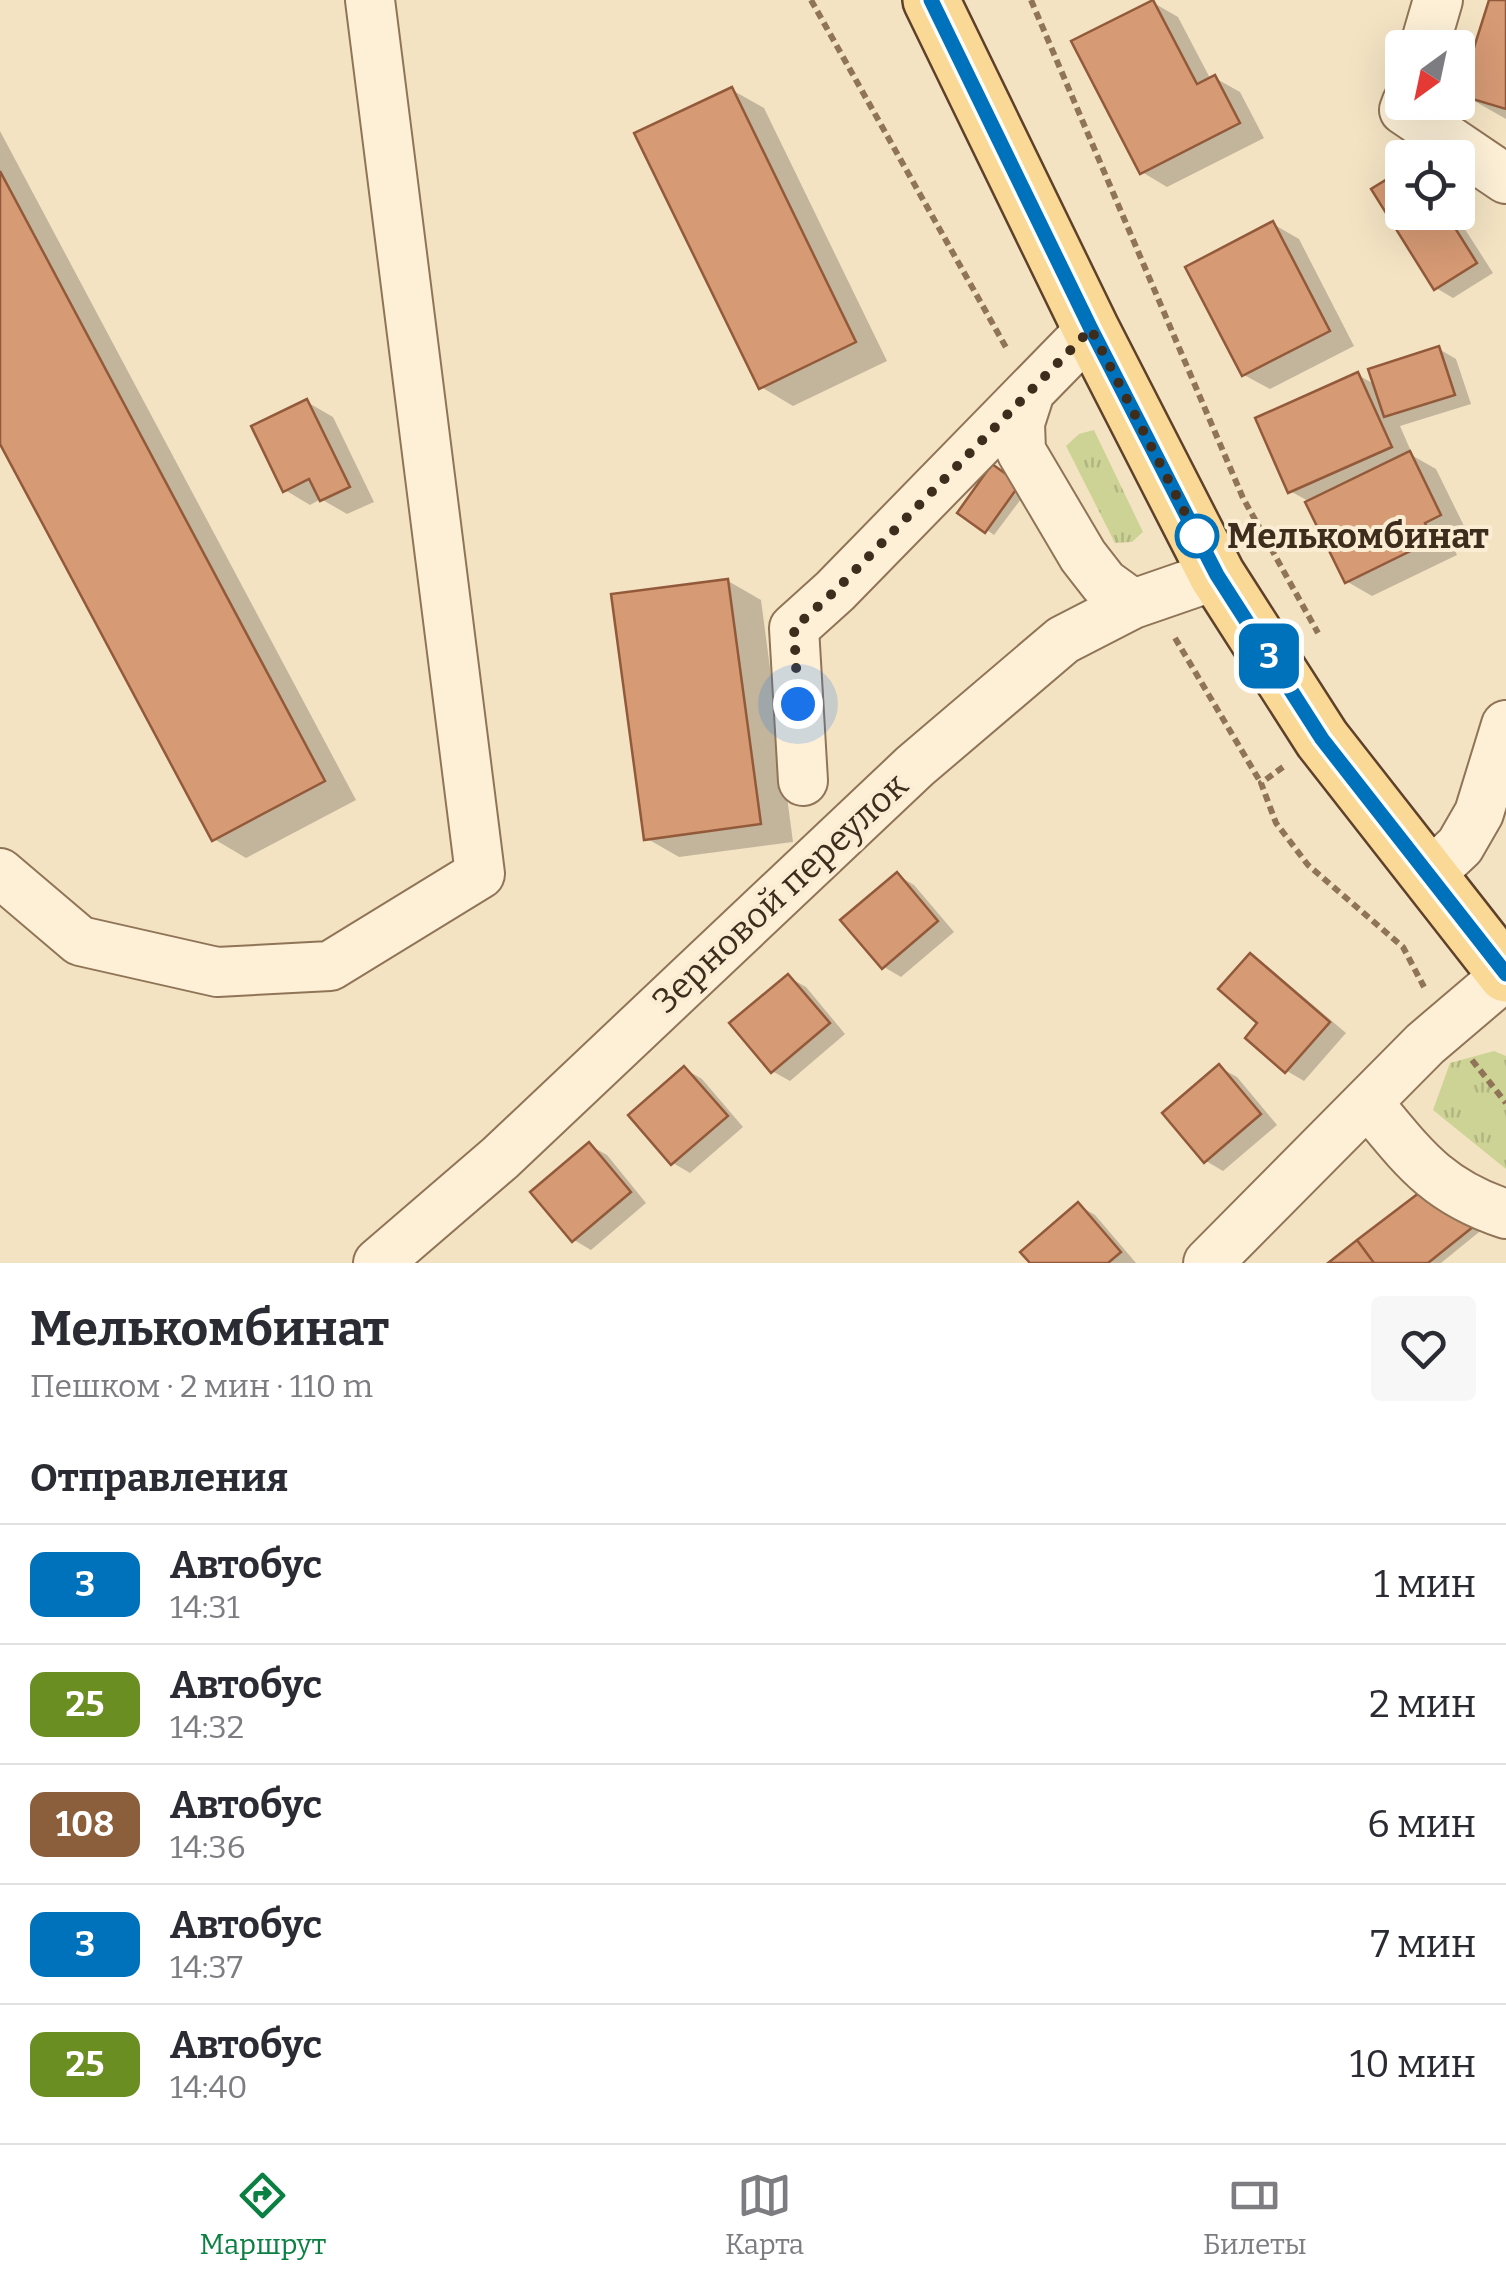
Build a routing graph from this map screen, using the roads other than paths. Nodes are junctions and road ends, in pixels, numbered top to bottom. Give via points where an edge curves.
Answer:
1 (370, 0) edge
2 (931, 0) edge
3 (1438, 0) edge
4 (1429, 30) edge
5 (1419, 120) edge
6 (1506, 180) edge
7 (1091, 329) junction
8 (1030, 392) junction
9 (1217, 575) junction
10 (1133, 604) junction
11 (1506, 725) edge
12 (803, 780) dead end
13 (0, 874) edge
14 (1427, 877) junction
15 (1506, 975) edge
16 (1368, 1104) junction
17 (1506, 1214) edge
18 (378, 1263) edge
19 (1208, 1263) edge

1 - 13 street via 480,874 330,966 217,972 80,941
2 - 7 main road
3 - 4 street
5 - 6 street
7 - 8 street
7 - 9 main road
8 - 10 street via 1020,423 1022,452 1084,556 1104,583
8 - 12 street via 794,628
9 - 10 street, Зерновой переулок
9 - 14 main road via 1322,739
10 - 18 street, Зерновой переулок via 1062,640 915,766 500,1158
11 - 14 street via 1480,813 1460,846
14 - 15 main road
15 - 16 street via 1424,1044
16 - 17 street via 1424,1170
16 - 19 street

